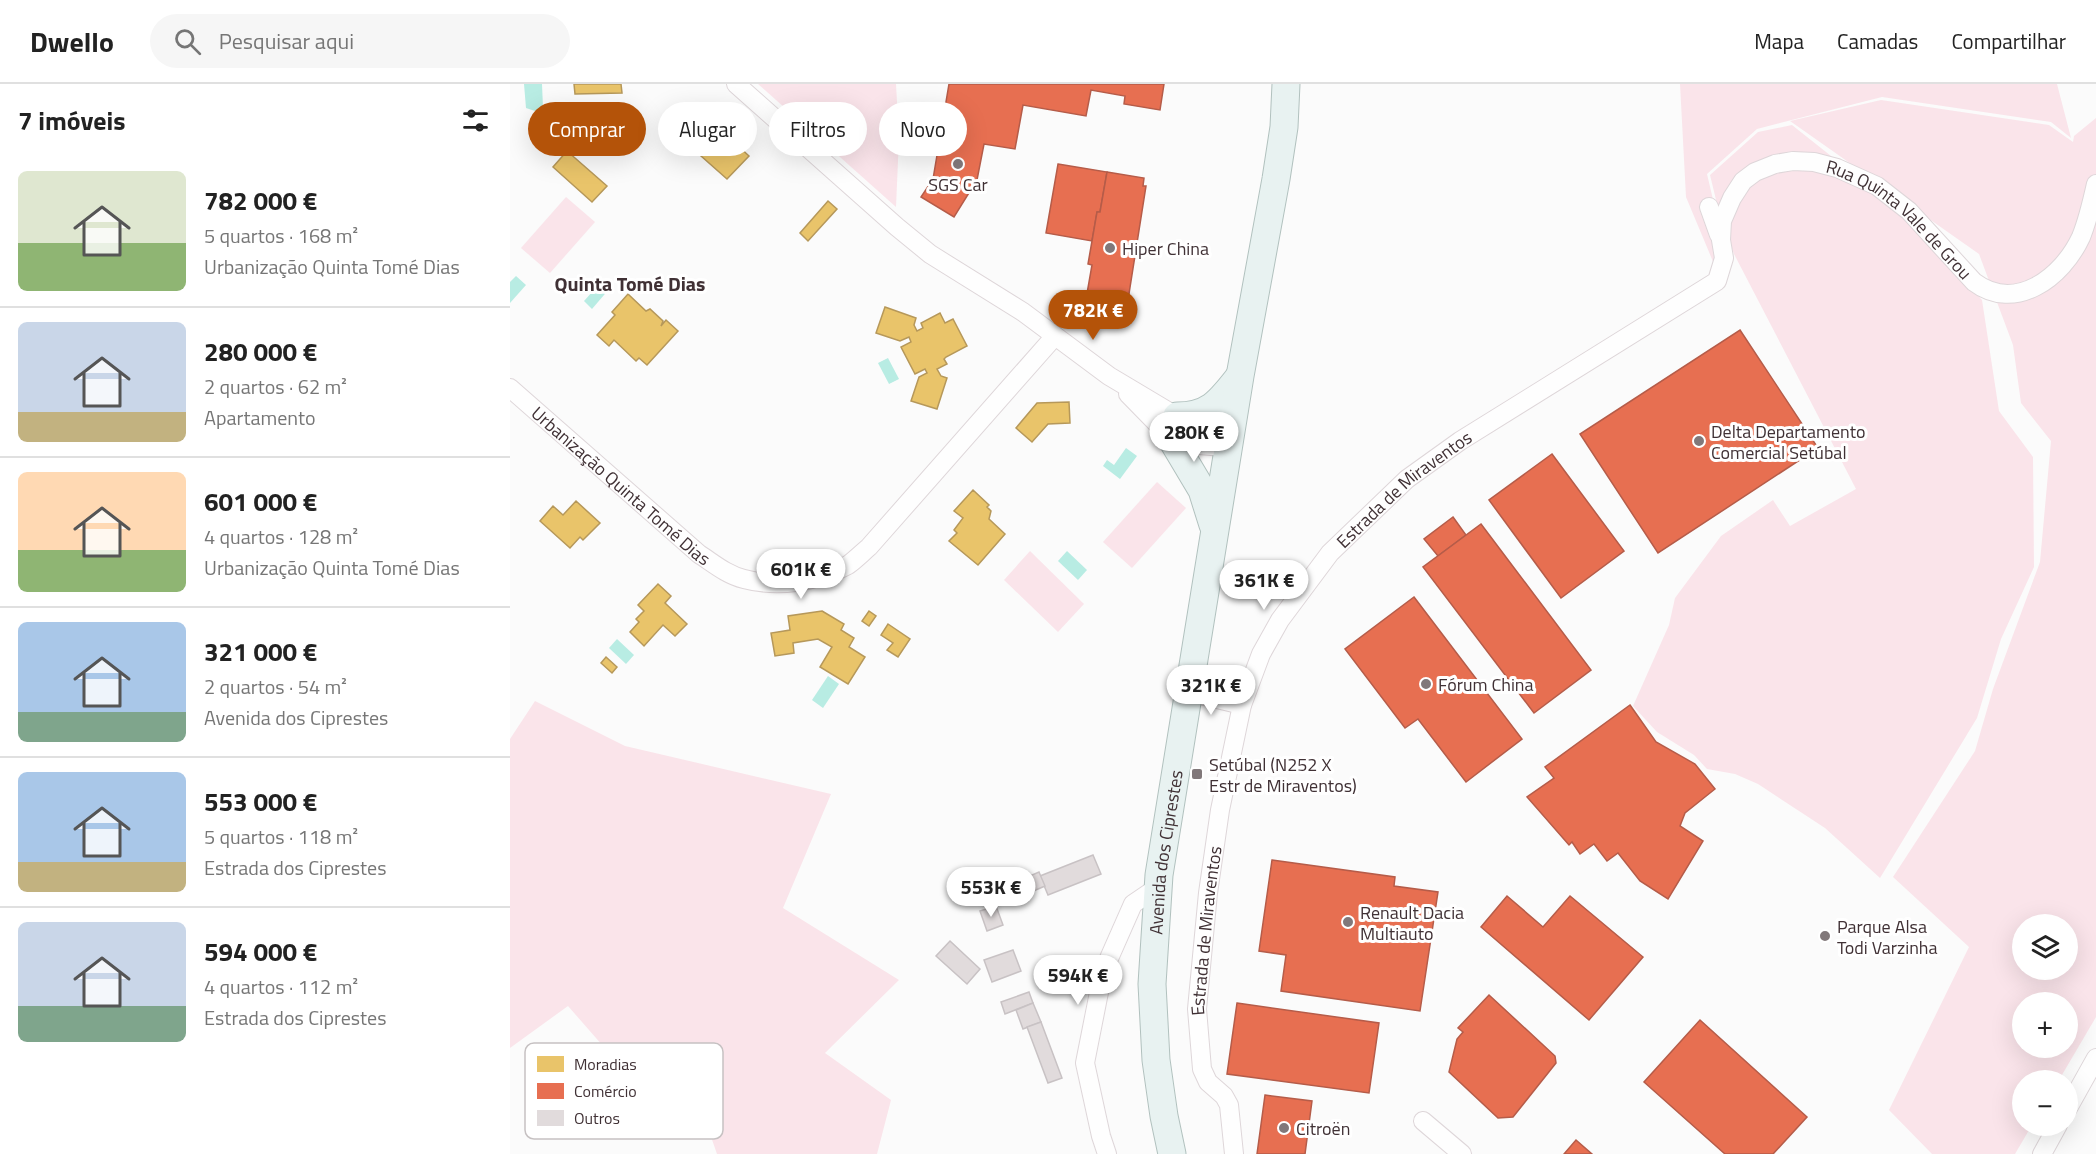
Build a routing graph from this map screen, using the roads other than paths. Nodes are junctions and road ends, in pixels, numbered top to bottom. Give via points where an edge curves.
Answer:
1 (736, 84) edge
2 (1286, 84) edge
3 (2096, 184) edge
4 (1709, 207) dead end
5 (1721, 240) junction
6 (1717, 281) joint
7 (1055, 336) junction
8 (1240, 376) junction
9 (510, 388) edge
10 (1174, 427) junction
11 (1228, 447) junction
12 (1215, 530) junction
13 (1188, 692) junction
14 (1242, 705) junction
15 (1158, 887) junction
16 (2096, 1058) edge
17 (2078, 1090) edge
18 (1423, 1121) dead end
19 (2052, 1136) edge
20 (1107, 1154) edge
21 (1172, 1154) edge
22 (1234, 1154) edge
23 (1462, 1154) edge
24 (2042, 1154) edge

1 - 7 street via 897,228
2 - 8 main road, Avenida dos Ciprestes via 1276,178
3 - 5 street, Rua Quinta Vale de Grou via 2087,219 2070,256 2040,284 2012,295 1986,291 1974,282 1909,211 1877,186 1814,162 1793,160 1775,164 1743,182 1722,221
4 - 5 street
5 - 6 street, Rua Quinta Vale de Grou via 1724,258
6 - 14 street, Estrada de Miraventos via 1460,441 1407,479 1330,553 1299,592 1261,654
7 - 9 street, Urbanização Quinta Tomé Dias via 870,547 849,564 799,582 743,579 721,569
7 - 10 street
8 - 10 main road via 1212,408
8 - 11 main road, Avenida dos Ciprestes
10 - 11 street
10 - 12 main road
11 - 12 main road, Avenida dos Ciprestes
12 - 13 main road, Avenida dos Ciprestes
13 - 14 street
13 - 15 main road, Avenida dos Ciprestes
14 - 22 street, Estrada de Miraventos via 1212,857 1197,1009 1202,1069 1229,1105
15 - 20 street via 1133,904 1103,972 1085,1063
15 - 21 main road, Avenida dos Ciprestes via 1152,984 1156,1049
16 - 17 street
18 - 23 street
19 - 24 street

